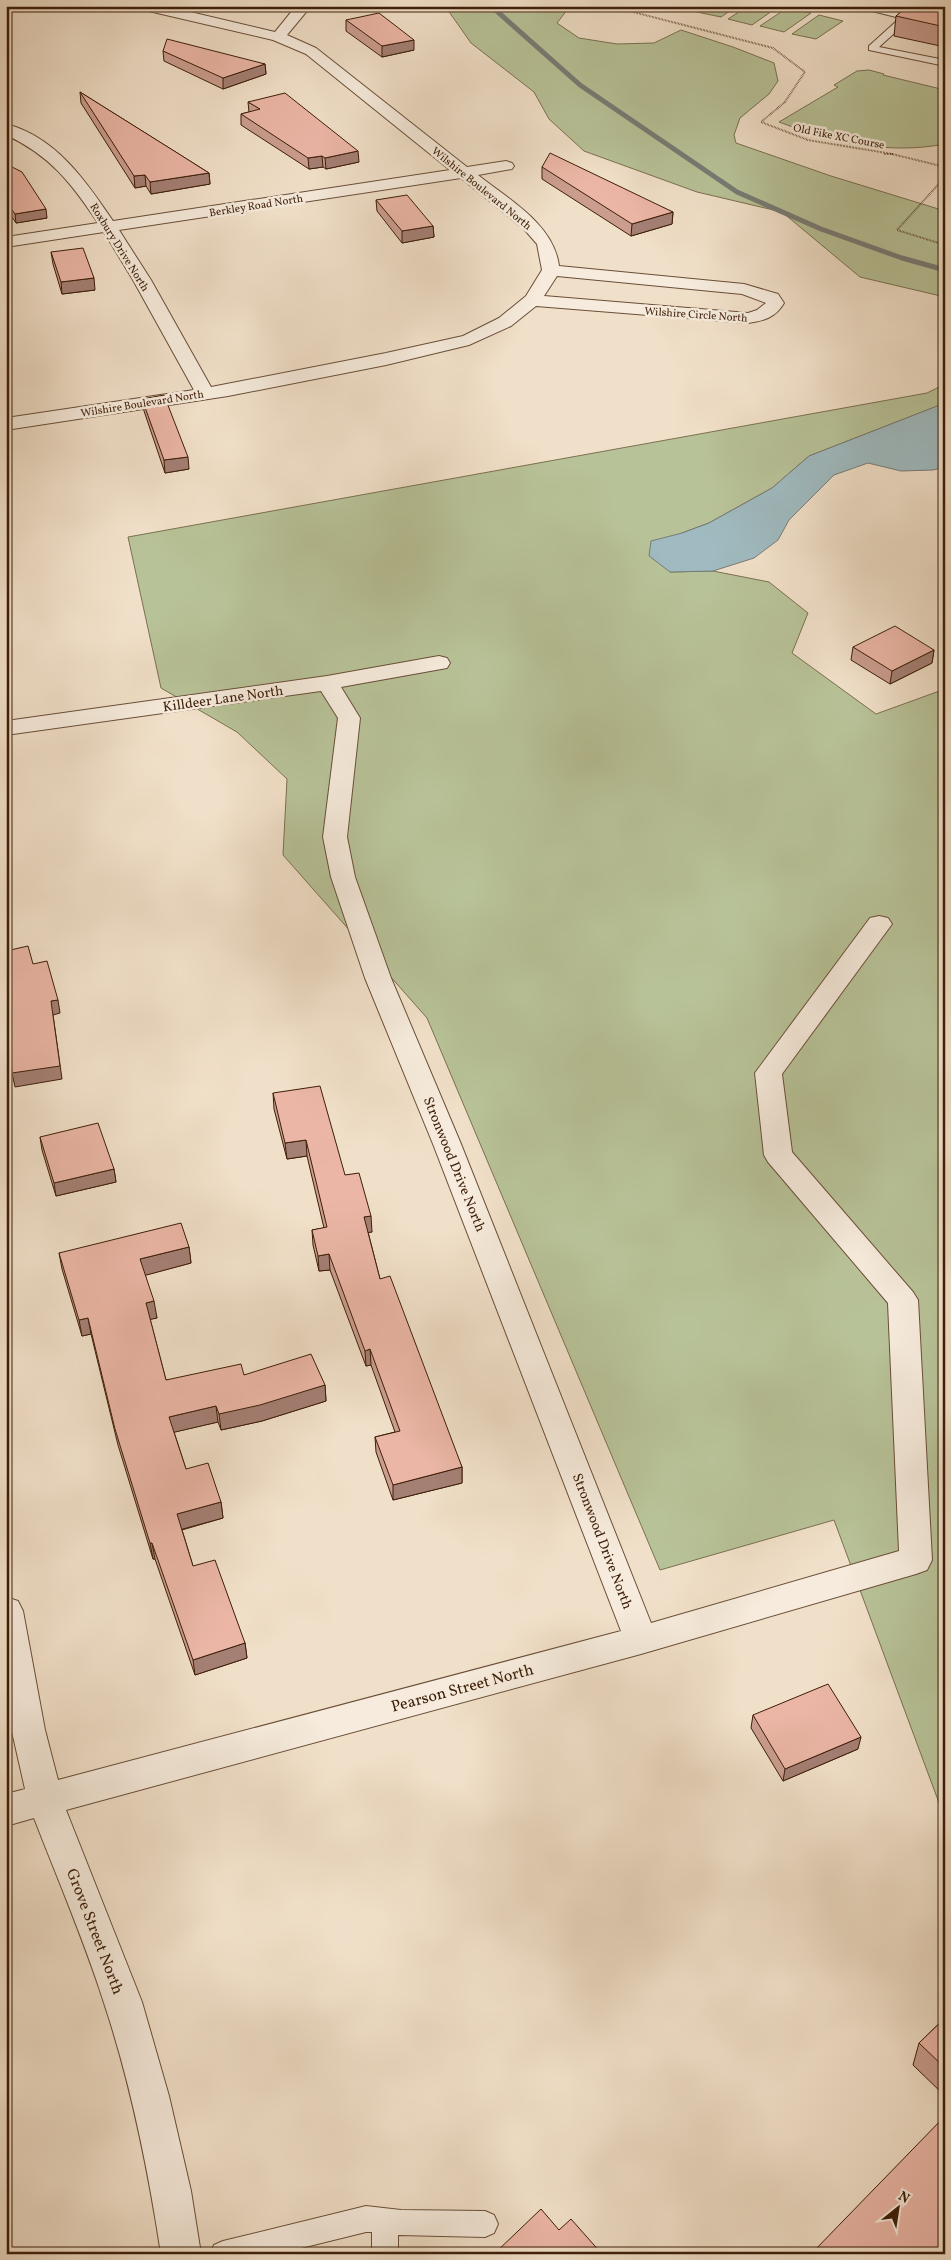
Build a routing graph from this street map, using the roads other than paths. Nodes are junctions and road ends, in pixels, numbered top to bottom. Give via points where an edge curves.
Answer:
1 (144, 6) edge
2 (304, 6) edge
3 (856, 6) edge
4 (278, 37) junction
5 (945, 63) edge
6 (6, 129) edge
7 (506, 166) dead end
8 (465, 174) junction
9 (109, 227) junction
10 (6, 242) edge
11 (551, 270) junction
12 (532, 300) junction
13 (204, 393) junction
14 (6, 424) edge
15 (439, 663) dead end
16 (327, 683) junction
17 (6, 728) edge
18 (879, 924) dead end
19 (6, 1610) edge
20 (641, 1640) junction
21 (45, 1800) junction
22 (6, 1810) edge
23 (385, 2220) junction
24 (484, 2224) dead end
25 (181, 2254) edge
26 (222, 2254) edge
27 (385, 2254) edge

1 - 4 street, Wilshire Boulevard North
2 - 4 street
3 - 5 lane via 907,17 872,48
4 - 8 street, Wilshire Boulevard North via 312,51
6 - 9 street, Roxbury Drive North via 44,149 65,166
7 - 8 street, Berkley Road North
8 - 9 street, Berkley Road North
8 - 11 street, Wilshire Boulevard North via 529,224 545,243
9 - 10 street, Berkley Road North
9 - 13 street, Roxbury Drive North
11 - 12 street, Wilshire Boulevard North
11 - 12 street, Wilshire Circle North via 744,290 772,298 775,303 764,314 748,318
12 - 13 street, Wilshire Boulevard North via 505,322 469,340 386,360
13 - 14 street, Wilshire Boulevard North
15 - 16 street, Killdeer Lane North
16 - 17 street, Killdeer Lane North
16 - 20 street, Stronwood Drive North via 349,718 335,837 343,876 378,978 447,1144
18 - 20 street, Pearson Street North via 768,1072 778,1155 903,1300 916,1560
19 - 21 street, Grove Street North via 28,1730
20 - 21 street, Pearson Street North
21 - 22 street, Pearson Street North
21 - 25 street, Grove Street North via 123,2002 150,2096
23 - 24 lane
23 - 26 lane via 366,2219
23 - 27 lane

